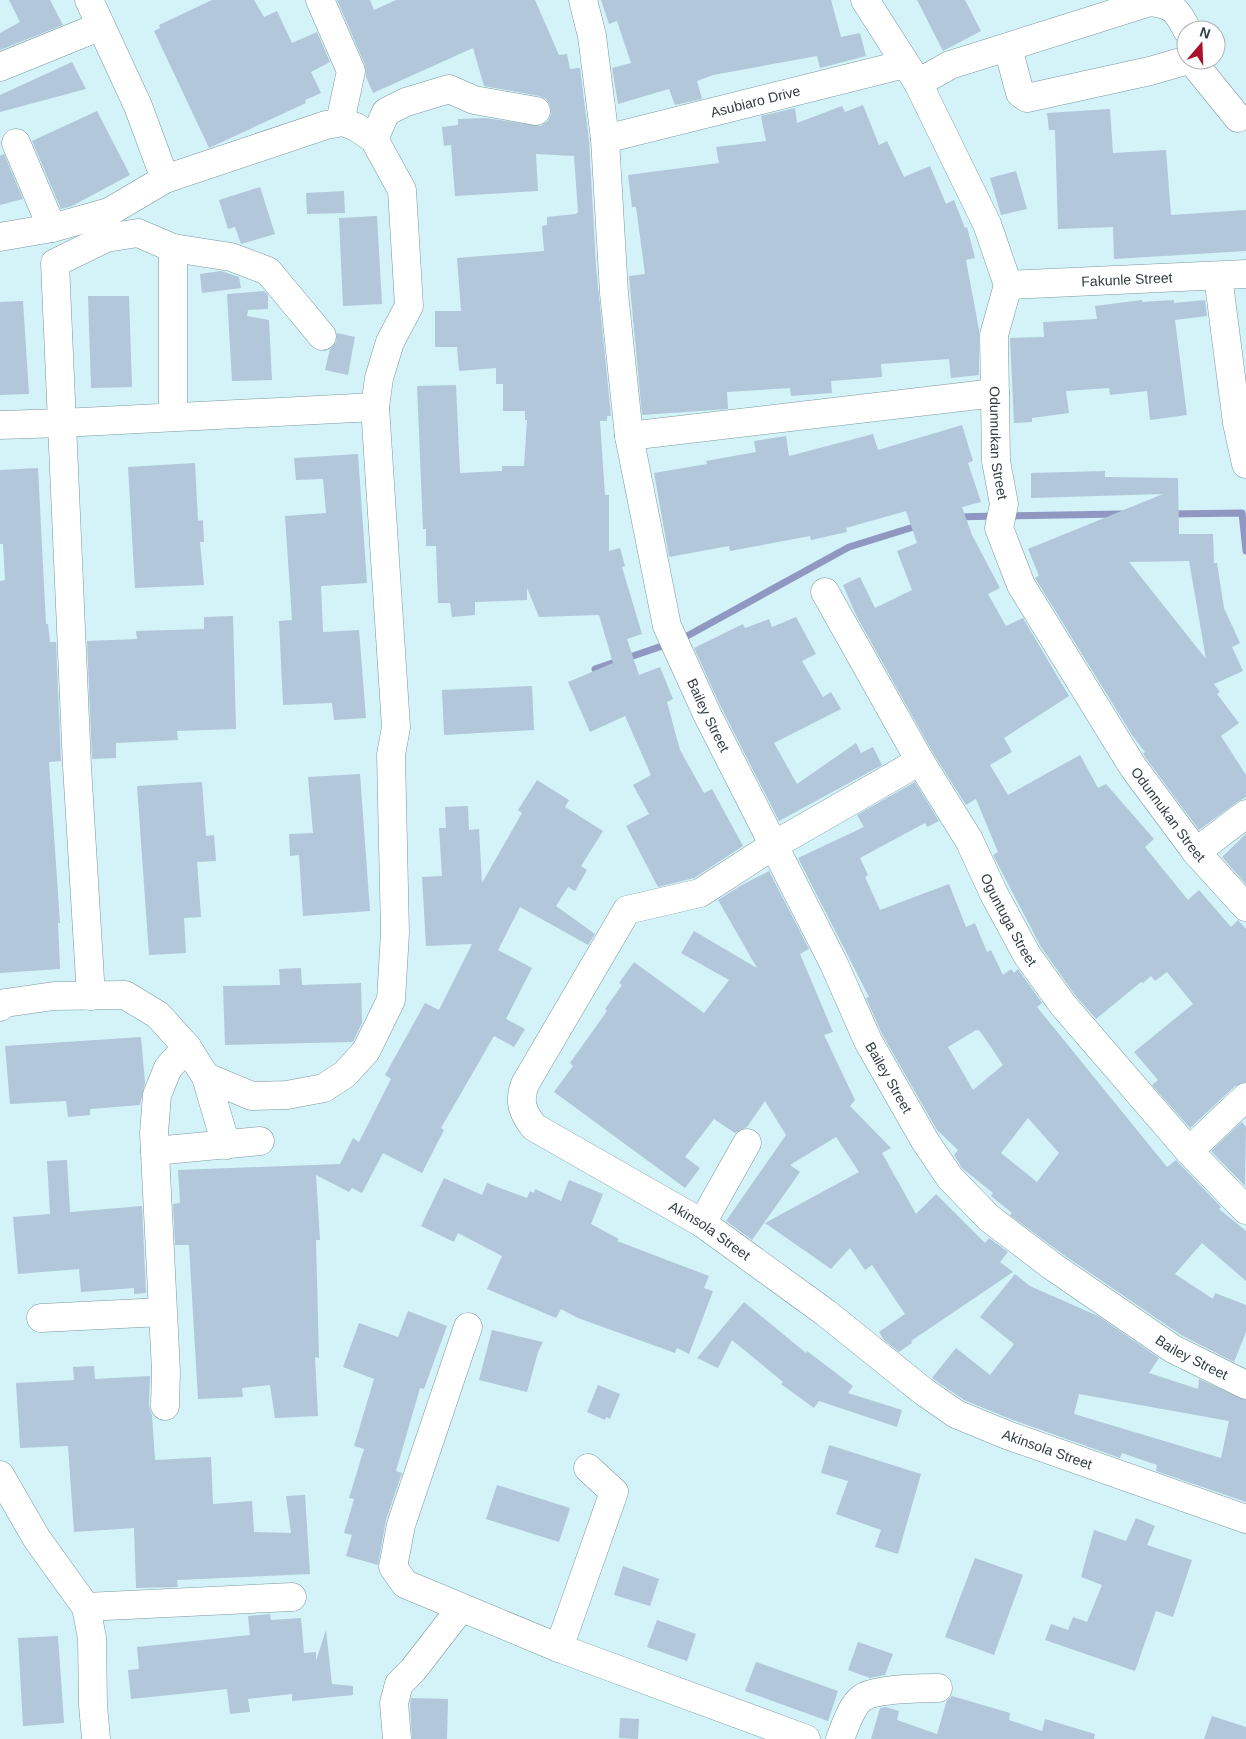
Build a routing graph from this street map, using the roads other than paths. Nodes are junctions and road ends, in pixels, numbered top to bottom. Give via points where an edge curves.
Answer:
1 (89, 0) edge
2 (320, 0) edge
3 (583, 0) edge
4 (865, 0) edge
5 (1182, 20) edge
6 (101, 26) junction
7 (1008, 48) junction
8 (1176, 63) edge
9 (0, 67) edge
10 (1198, 70) edge
11 (911, 74) junction
12 (536, 111) dead end
13 (1238, 118) dead end
14 (343, 122) junction
15 (374, 139) junction
16 (605, 139) junction
17 (16, 144) dead end
18 (165, 179) junction
19 (52, 228) junction
20 (0, 238) edge
21 (173, 248) junction
22 (1246, 274) edge
23 (1218, 276) junction
24 (1008, 285) junction
25 (322, 336) dead end
26 (994, 393) junction
27 (375, 407) junction
28 (173, 417) junction
29 (62, 423) junction
30 (0, 425) edge
31 (629, 436) junction
32 (1246, 464) edge
33 (825, 592) dead end
34 (920, 761) junction
35 (1246, 814) edge
36 (774, 845) junction
37 (1196, 852) junction
38 (1246, 907) edge
39 (91, 996) junction
40 (0, 1007) edge
41 (186, 1047) junction
42 (206, 1077) junction
43 (1246, 1098) edge
44 (260, 1141) dead end
45 (747, 1143) dead end
46 (226, 1144) junction
47 (155, 1151) junction
48 (1189, 1151) junction
49 (1246, 1210) edge
50 (702, 1223) junction
51 (162, 1312) junction
52 (41, 1318) dead end
53 (468, 1326) dead end
54 (1246, 1384) edge
55 (165, 1406) dead end
56 (588, 1468) dead end
57 (0, 1475) edge
58 (1246, 1519) edge
59 (292, 1597) dead end
60 (86, 1607) junction
61 (461, 1608) junction
62 (559, 1648) junction
63 (938, 1688) dead end
64 (96, 1739) edge
65 (397, 1739) edge
66 (806, 1739) edge
67 (840, 1739) edge

1 - 6 street
2 - 14 street via 351,71
3 - 16 street, Bailey Street via 592,36
4 - 11 street
5 - 7 street, Asubiaro Drive via 1177,11 1167,4 1150,2
6 - 9 street
6 - 18 street via 138,106
7 - 8 street via 1020,93 1027,98
7 - 11 street, Asubiaro Drive
10 - 13 street
11 - 16 street, Asubiaro Drive
11 - 24 street via 987,224
12 - 15 street via 474,100 449,89 406,102 386,112
14 - 15 street
14 - 18 street
15 - 27 street via 402,190 409,306 390,342 379,378
16 - 31 street, Bailey Street via 614,293
17 - 19 street
18 - 19 street via 109,212
19 - 20 street
21 - 25 street via 231,257 268,271
21 - 28 street
21 - 29 street via 138,233 106,238 55,263
22 - 23 street, Fakunle Street
23 - 24 street, Fakunle Street
23 - 32 street via 1237,422
24 - 26 street, Odunnukan Street via 994,335
26 - 31 street
26 - 37 street, Odunnukan Street via 1002,516 1021,584 1133,767
27 - 28 street
27 - 42 street via 396,727 391,755 396,933 391,1000 366,1051 345,1074 324,1088 287,1095 252,1096
28 - 29 street
29 - 30 street
29 - 39 street
31 - 36 street, Bailey Street via 672,636 707,714
33 - 34 street, Oguntuga Street
34 - 36 street, Akinsola Street
34 - 48 street, Oguntuga Street via 969,840 1027,955 1063,1006
35 - 37 street
36 - 50 street, Akinsola Street via 700,893 627,910 521,1096 523,1113 534,1127
36 - 54 street, Bailey Street via 834,964 868,1041 950,1178 989,1218 1052,1266 1173,1349
37 - 38 street, Odunnukan Street
39 - 40 street via 54,996 5,1003
39 - 41 street via 125,995 158,1015
41 - 42 street
41 - 47 street via 168,1068 157,1095
42 - 46 street
43 - 48 street
44 - 46 street
45 - 50 street
46 - 47 street
47 - 51 street
48 - 49 street, Oguntuga Street
50 - 58 street, Akinsola Street via 826,1313 923,1392 956,1414
51 - 52 street
51 - 55 street
53 - 61 street via 401,1525 393,1567 404,1584
56 - 62 street via 614,1492
57 - 60 street via 37,1539
59 - 60 street
60 - 64 street via 92,1638
61 - 62 street
61 - 65 street via 413,1670 398,1684 394,1703
62 - 66 street
63 - 67 street via 904,1689 862,1698

